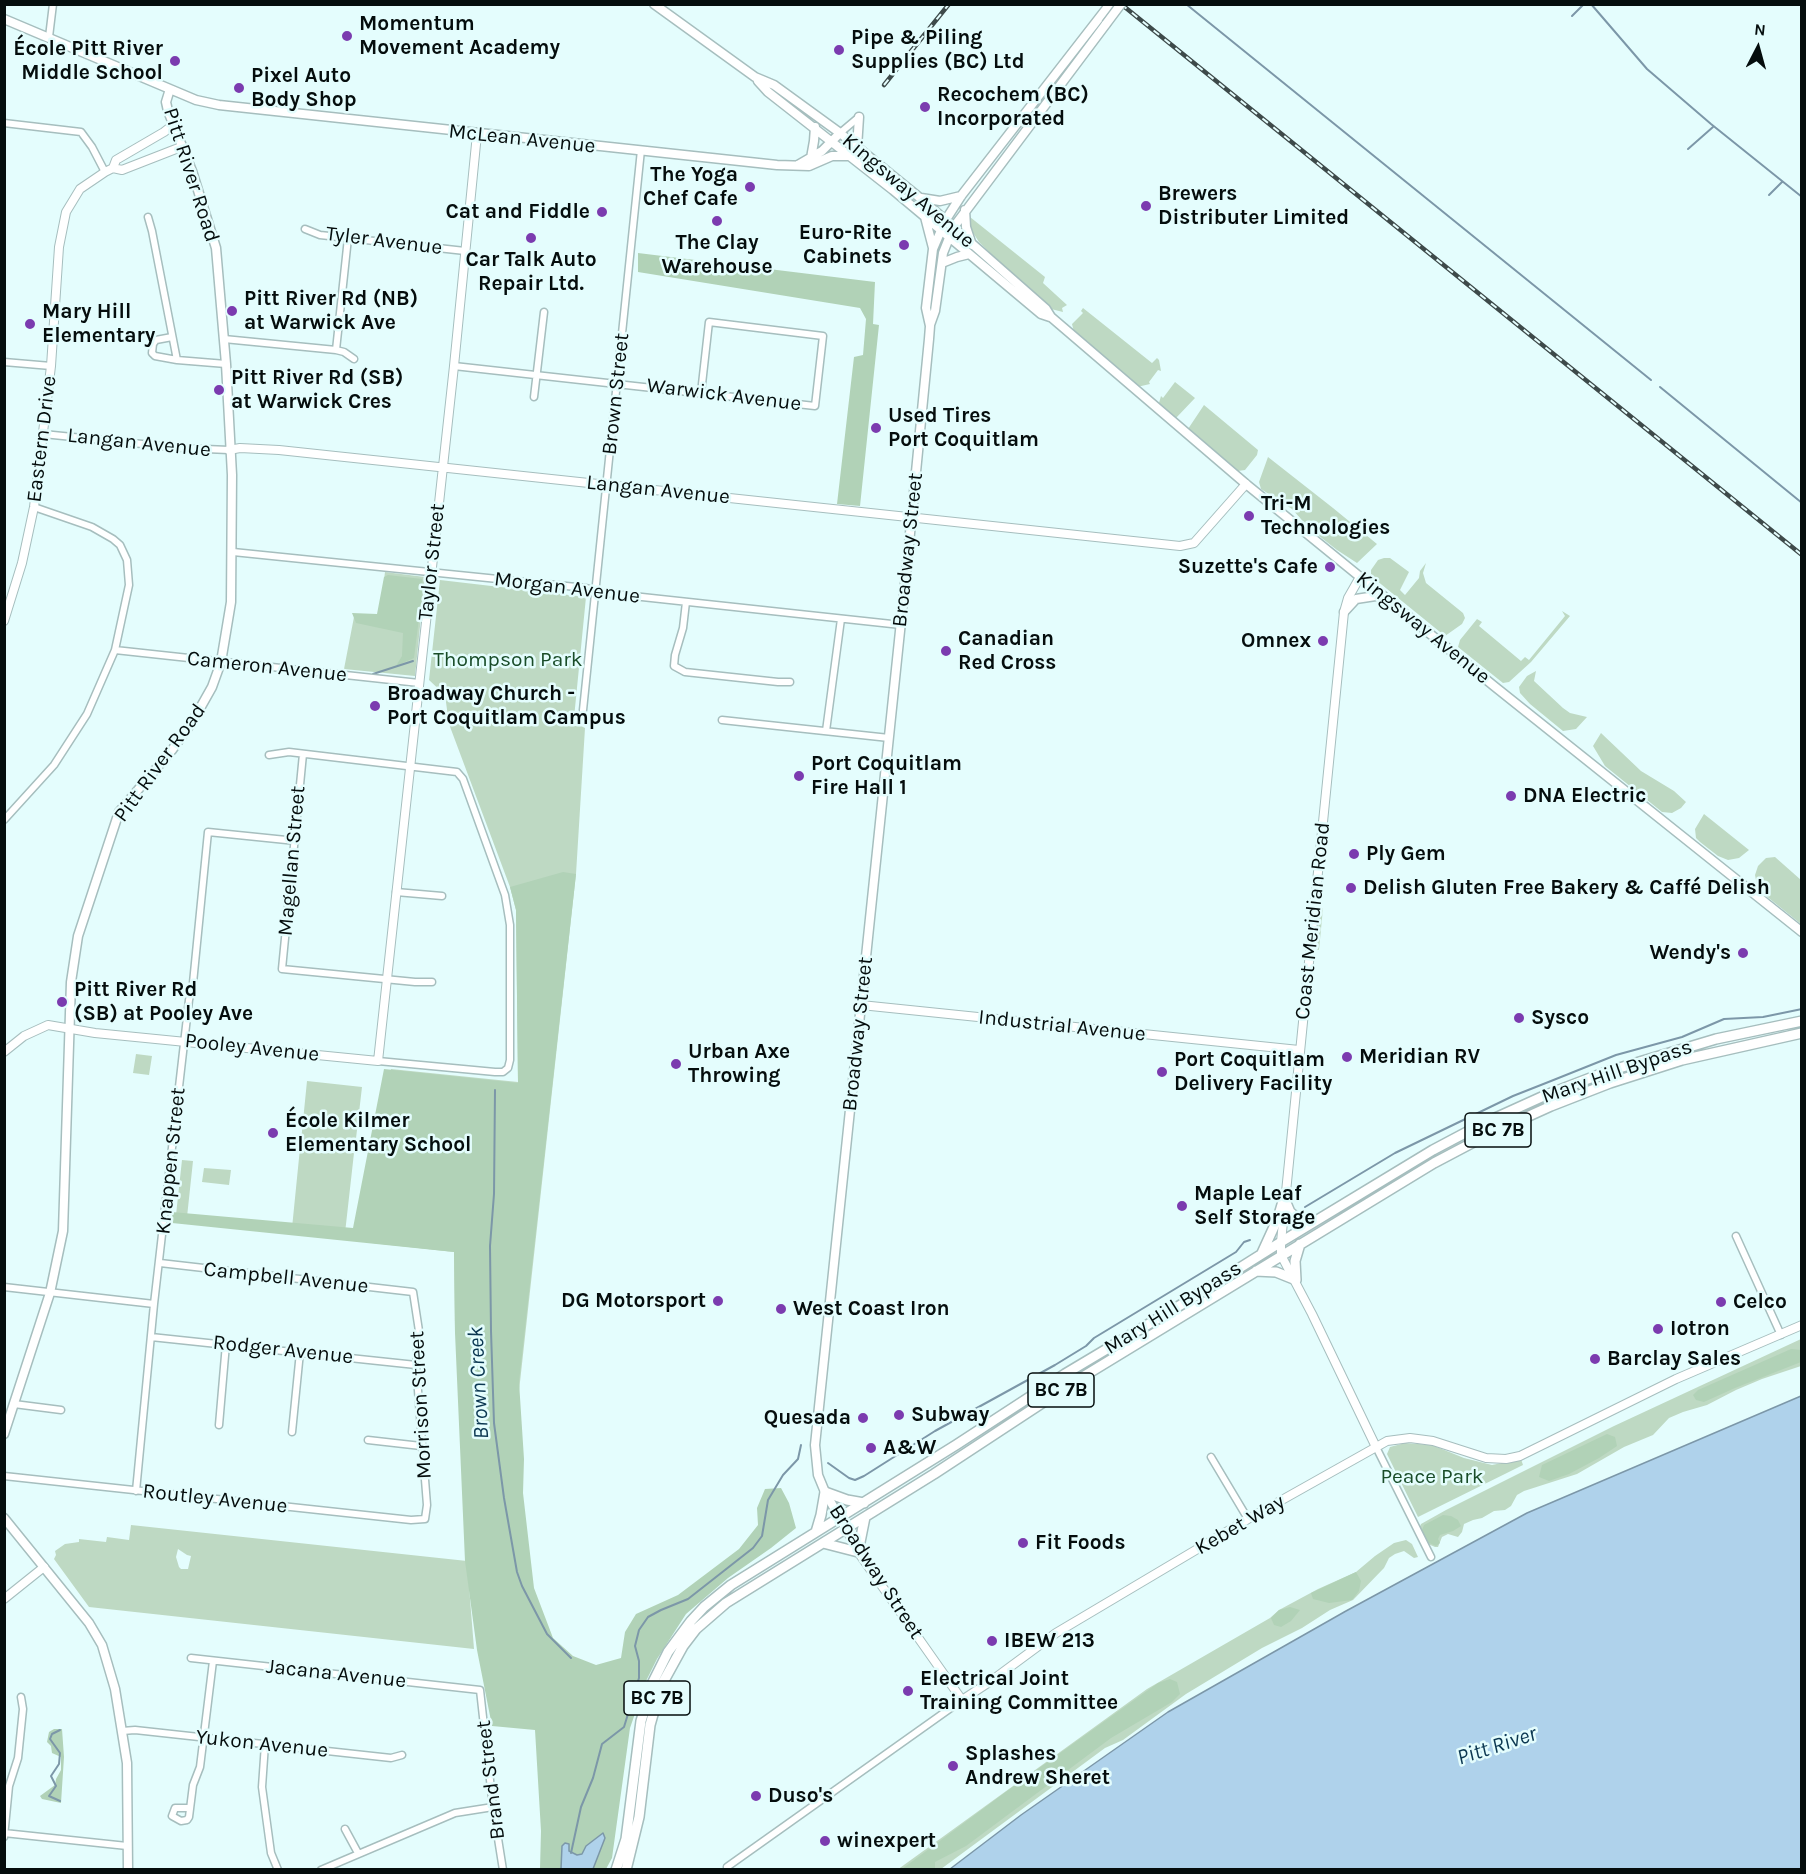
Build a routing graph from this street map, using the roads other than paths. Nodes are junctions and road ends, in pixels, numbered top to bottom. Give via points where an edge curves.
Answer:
1 (53, 4) edge
2 (654, 4) edge
3 (1110, 4) edge
4 (1121, 4) edge
5 (4, 19) edge
6 (1103, 21) junction
7 (49, 37) junction
8 (755, 77) junction
9 (170, 89) junction
10 (859, 117) joint
11 (4, 123) edge
12 (173, 125) junction
13 (814, 128) junction
14 (840, 133) junction
15 (477, 135) junction
16 (831, 141) junction
17 (181, 147) junction
18 (857, 148) junction
19 (641, 150) junction
20 (849, 156) junction
21 (811, 158) junction
22 (796, 166) junction
23 (113, 168) junction
24 (105, 172) junction
25 (961, 195) junction
26 (920, 198) junction
27 (965, 210) junction
28 (148, 217) dead end
29 (926, 217) junction
30 (945, 221) junction
31 (953, 228) junction
32 (304, 229) dead end
33 (940, 230) junction
34 (949, 237) junction
35 (348, 238) junction
36 (972, 245) junction
37 (933, 249) junction
38 (465, 251) junction
39 (969, 254) junction
40 (942, 263) junction
41 (544, 312) dead end
42 (1050, 317) junction
43 (930, 326) junction
44 (172, 337) junction
45 (224, 339) junction
46 (336, 350) junction
47 (354, 359) dead end
48 (177, 360) junction
49 (4, 362) edge
50 (226, 364) junction
51 (51, 366) junction
52 (454, 366) junction
53 (537, 374) junction
54 (618, 383) junction
55 (701, 393) junction
56 (534, 397) dead end
57 (43, 434) junction
58 (229, 450) junction
59 (442, 466) junction
60 (1246, 484) junction
61 (606, 485) junction
62 (34, 507) junction
63 (911, 519) junction
64 (233, 552) junction
65 (431, 573) junction
66 (1360, 577) junction
67 (595, 591) junction
68 (1382, 595) junction
69 (686, 602) junction
70 (1344, 612) junction
71 (841, 619) junction
72 (4, 621) edge
73 (901, 625) junction
74 (115, 650) junction
75 (221, 662) junction
76 (419, 682) junction
77 (790, 682) dead end
78 (583, 710) dead end
79 (722, 720) dead end
80 (826, 731) junction
81 (889, 738) junction
82 (303, 754) junction
83 (269, 755) dead end
84 (411, 765) junction
85 (4, 820) edge
86 (296, 841) junction
87 (396, 892) junction
88 (442, 896) dead end
89 (1802, 932) edge
90 (386, 979) junction
91 (432, 982) dead end
92 (861, 1005) junction
93 (1802, 1021) edge
94 (69, 1029) junction
95 (1802, 1034) edge
96 (184, 1041) junction
97 (1299, 1050) junction
98 (4, 1053) edge
99 (378, 1061) junction
100 (1284, 1198) junction
101 (1314, 1222) junction
102 (1736, 1236) dead end
103 (1281, 1242) junction
104 (1300, 1244) junction
105 (1262, 1253) junction
106 (1281, 1255) junction
107 (160, 1263) junction
108 (1256, 1271) junction
109 (1296, 1280) junction
110 (4, 1287) edge
111 (413, 1292) joint
112 (50, 1293) junction
113 (154, 1304) junction
114 (1802, 1325) edge
115 (1781, 1335) junction
116 (151, 1337) junction
117 (226, 1344) junction
118 (300, 1352) junction
119 (416, 1365) junction
120 (14, 1404) junction
121 (61, 1410) dead end
122 (219, 1425) dead end
123 (292, 1432) dead end
124 (4, 1434) edge
125 (368, 1440) dead end
126 (421, 1446) junction
127 (1376, 1447) junction
128 (1211, 1457) dead end
129 (4, 1476) edge
130 (136, 1491) junction
131 (825, 1492) junction
132 (864, 1503) junction
133 (839, 1517) junction
134 (865, 1517) junction
135 (4, 1518) edge
136 (425, 1519) joint
137 (1248, 1520) junction
138 (846, 1529) junction
139 (816, 1532) junction
140 (823, 1543) junction
141 (858, 1552) junction
142 (1431, 1557) dead end
143 (44, 1568) junction
144 (4, 1599) edge
145 (191, 1658) dead end
146 (213, 1660) junction
147 (480, 1690) joint
148 (21, 1697) dead end
149 (962, 1700) junction
150 (122, 1731) junction
151 (204, 1738) junction
152 (265, 1744) junction
153 (402, 1755) dead end
154 (493, 1807) junction
155 (189, 1808) dead end
156 (345, 1829) dead end
157 (5, 1834) edge
158 (127, 1846) junction
159 (358, 1853) junction
160 (727, 1867) dead end
161 (128, 1869) edge
162 (278, 1869) edge
163 (321, 1869) edge
164 (503, 1869) edge
165 (616, 1869) edge
166 (626, 1869) edge

1 - 7 street
2 - 8 main road, Kingsway Avenue
3 - 6 main road
4 - 6 main road, bridge
5 - 7 main road, Pitt River Road
6 - 25 main road
6 - 27 main road
7 - 9 main road, Pitt River Road
8 - 13 main road, Kingsway Avenue
8 - 14 main road, Kingsway Avenue via 774,85
9 - 12 main road, Pitt River Road via 166,104
9 - 15 main road, McLean Avenue via 219,105
10 - 14 street
10 - 18 main road
11 - 24 street via 81,132
12 - 17 main road, Pitt River Road
12 - 23 street, Eastern Drive via 116,160
13 - 16 main road, Kingsway Avenue
13 - 21 main road
14 - 16 main road
14 - 18 main road, Kingsway Avenue
15 - 19 main road, McLean Avenue
15 - 38 street, Taylor Street
16 - 20 main road, Kingsway Avenue
16 - 21 main road
17 - 23 street, Eastern Drive via 122,170
17 - 45 main road, Pitt River Road via 216,248
18 - 26 main road, Kingsway Avenue
19 - 22 main road, McLean Avenue
19 - 54 street, Brown Street
20 - 22 main road via 832,156 809,166
20 - 29 main road, Kingsway Avenue
21 - 22 main road
23 - 24 street, Eastern Drive
24 - 51 street, Eastern Drive via 76,193 64,217
25 - 26 main road via 940,201
25 - 30 main road
26 - 30 main road, Kingsway Avenue
27 - 31 main road
27 - 36 main road
28 - 44 street
29 - 33 main road, Kingsway Avenue
29 - 37 main road
30 - 31 main road, Kingsway Avenue
30 - 33 main road, Broadway Street
31 - 34 main road
31 - 36 main road, Kingsway Avenue
32 - 35 street, Tyler Avenue
33 - 34 main road, Kingsway Avenue
33 - 37 main road, Broadway Street
34 - 39 main road, Kingsway Avenue
34 - 40 main road, Broadway Street
35 - 38 street, Tyler Avenue
35 - 46 street
36 - 42 main road, Kingsway Avenue via 1046,309
37 - 43 main road, Broadway Street via 926,308
38 - 52 street, Taylor Street
39 - 40 main road
39 - 42 main road, Kingsway Avenue via 1041,314
40 - 43 main road, Broadway Street
41 - 53 street
42 - 60 main road, Kingsway Avenue
43 - 63 main road, Broadway Street
44 - 48 street
44 - 48 street via 156,340 152,353
45 - 46 street
45 - 50 main road, Pitt River Road
46 - 47 street
48 - 50 street
49 - 51 street
50 - 58 main road, Pitt River Road
51 - 57 street, Eastern Drive
52 - 53 street, Warwick Avenue
52 - 59 street, Taylor Street
53 - 54 street, Warwick Avenue
53 - 56 street
54 - 55 street, Warwick Avenue
54 - 61 street, Brown Street
55 - 55 street, Warwick Avenue via 709,322 823,336 815,405
57 - 58 street, Langan Avenue
57 - 62 street, Eastern Drive
58 - 59 street, Langan Avenue via 279,450
58 - 64 main road, Pitt River Road
59 - 61 street, Langan Avenue
59 - 65 street, Taylor Street
60 - 63 street, Langan Avenue via 1194,543 1180,546
60 - 66 main road, Kingsway Avenue
61 - 63 street, Langan Avenue
61 - 67 street, Brown Street
62 - 72 street, Eastern Drive
62 - 74 street via 104,533 125,553 129,585
63 - 73 main road, Broadway Street
64 - 65 street, Morgan Avenue
64 - 75 main road, Pitt River Road via 231,602
65 - 67 street, Morgan Avenue
65 - 76 street, Taylor Street
66 - 68 main road, Kingsway Avenue
66 - 70 street, Coast Meridian Road
67 - 69 street, Morgan Avenue
67 - 78 street, Brown Street
68 - 70 main road via 1356,599
68 - 89 main road, Kingsway Avenue
69 - 71 street, Morgan Avenue
69 - 77 street via 674,666 685,672
70 - 97 street, Coast Meridian Road
71 - 73 street, Morgan Avenue
71 - 80 street
73 - 81 main road, Broadway Street
74 - 75 street, Cameron Avenue
74 - 85 street via 87,714 54,765
75 - 76 street, Cameron Avenue
75 - 94 main road, Pitt River Road via 194,718 119,812 78,936 71,977
76 - 84 street, Taylor Street
79 - 80 street
80 - 81 street
81 - 92 main road, Broadway Street
82 - 83 street
82 - 84 street
82 - 86 street, Magellan Street
84 - 87 street, Taylor Street
84 - 99 street, Pooley Avenue via 457,772 463,779 505,896 510,1060 507,1070 495,1072
86 - 90 street, Magellan Street via 282,969
86 - 96 street, Knappen Street via 207,832
87 - 88 street
87 - 90 street, Taylor Street
90 - 91 street
90 - 99 street, Taylor Street
92 - 97 street, Industrial Avenue
92 - 131 main road, Broadway Street via 814,1445 815,1463
93 - 101 highway, Mary Hill Bypass / BC 7B via 1679,1048 1546,1095 1433,1150
94 - 96 street, Pooley Avenue
94 - 98 street, Pooley Avenue via 48,1025 38,1028
94 - 112 main road, Pitt River Road via 65,1218
95 - 104 highway, Mary Hill Bypass / BC 7B via 1682,1060 1551,1106 1434,1163
96 - 99 street, Pooley Avenue
96 - 107 street, Knappen Street
97 - 100 street, Coast Meridian Road
100 - 101 highway via 1297,1218
100 - 103 street, Coast Meridian Road
100 - 105 highway
101 - 103 highway, Mary Hill Bypass / BC 7B
102 - 115 street
103 - 105 highway, Mary Hill Bypass / BC 7B
103 - 106 street, Coast Meridian Road
104 - 106 highway, Mary Hill Bypass / BC 7B
104 - 109 highway via 1295,1261
105 - 132 highway, Mary Hill Bypass / BC 7B
106 - 108 highway, Mary Hill Bypass / BC 7B
106 - 109 street
107 - 111 street, Campbell Avenue
107 - 113 street, Knappen Street
108 - 109 highway via 1276,1272
108 - 134 highway, Mary Hill Bypass / BC 7B
109 - 127 street
110 - 112 street
111 - 119 street, Morrison Street via 419,1331
112 - 113 street
112 - 120 main road, Pitt River Road
113 - 116 street, Knappen Street
114 - 115 street, Kebet Way
115 - 127 street, Kebet Way via 1676,1379 1520,1456 1486,1458 1421,1438 1397,1438
116 - 117 street, Rodger Avenue
116 - 130 street, Knappen Street
117 - 118 street, Rodger Avenue
117 - 122 street
118 - 119 street, Rodger Avenue
118 - 123 street
119 - 126 street, Morrison Street
120 - 121 street
120 - 124 main road, Pitt River Road
125 - 126 street
126 - 136 street, Morrison Street
127 - 137 street, Kebet Way
127 - 142 street
128 - 137 street
129 - 130 street, Routley Avenue
130 - 136 street, Routley Avenue
131 - 132 highway
131 - 133 main road, Broadway Street
131 - 139 highway
132 - 133 highway, Mary Hill Bypass / BC 7B
133 - 138 main road, Broadway Street
133 - 139 highway, Mary Hill Bypass / BC 7B
134 - 138 highway, Mary Hill Bypass / BC 7B
134 - 141 highway
135 - 143 main road
137 - 149 street, Kebet Way via 1056,1633
138 - 140 highway, Mary Hill Bypass / BC 7B
138 - 141 street, Broadway Street
139 - 165 highway, Mary Hill Bypass / BC 7B via 720,1594 691,1621 668,1652 653,1682 641,1721 626,1839
140 - 141 highway
140 - 166 highway, Mary Hill Bypass / BC 7B via 726,1603 696,1629 675,1658 661,1686 650,1725 639,1818
141 - 149 street, Broadway Street
143 - 144 street
143 - 150 main road via 100,1640 115,1689
145 - 146 street, Jacana Avenue
146 - 147 street, Jacana Avenue
146 - 151 street
147 - 154 street, Brand Street
148 - 157 street via 18,1758 9,1786
149 - 160 street, Kebet Way
150 - 151 street, Yukon Avenue
150 - 158 main road via 128,1773
151 - 152 street, Yukon Avenue
151 - 155 street
152 - 153 street, Yukon Avenue via 392,1758
152 - 162 street via 262,1787 271,1853
154 - 159 street via 455,1813
154 - 164 street, Brand Street
156 - 159 street
157 - 158 street
158 - 161 main road
159 - 163 street

